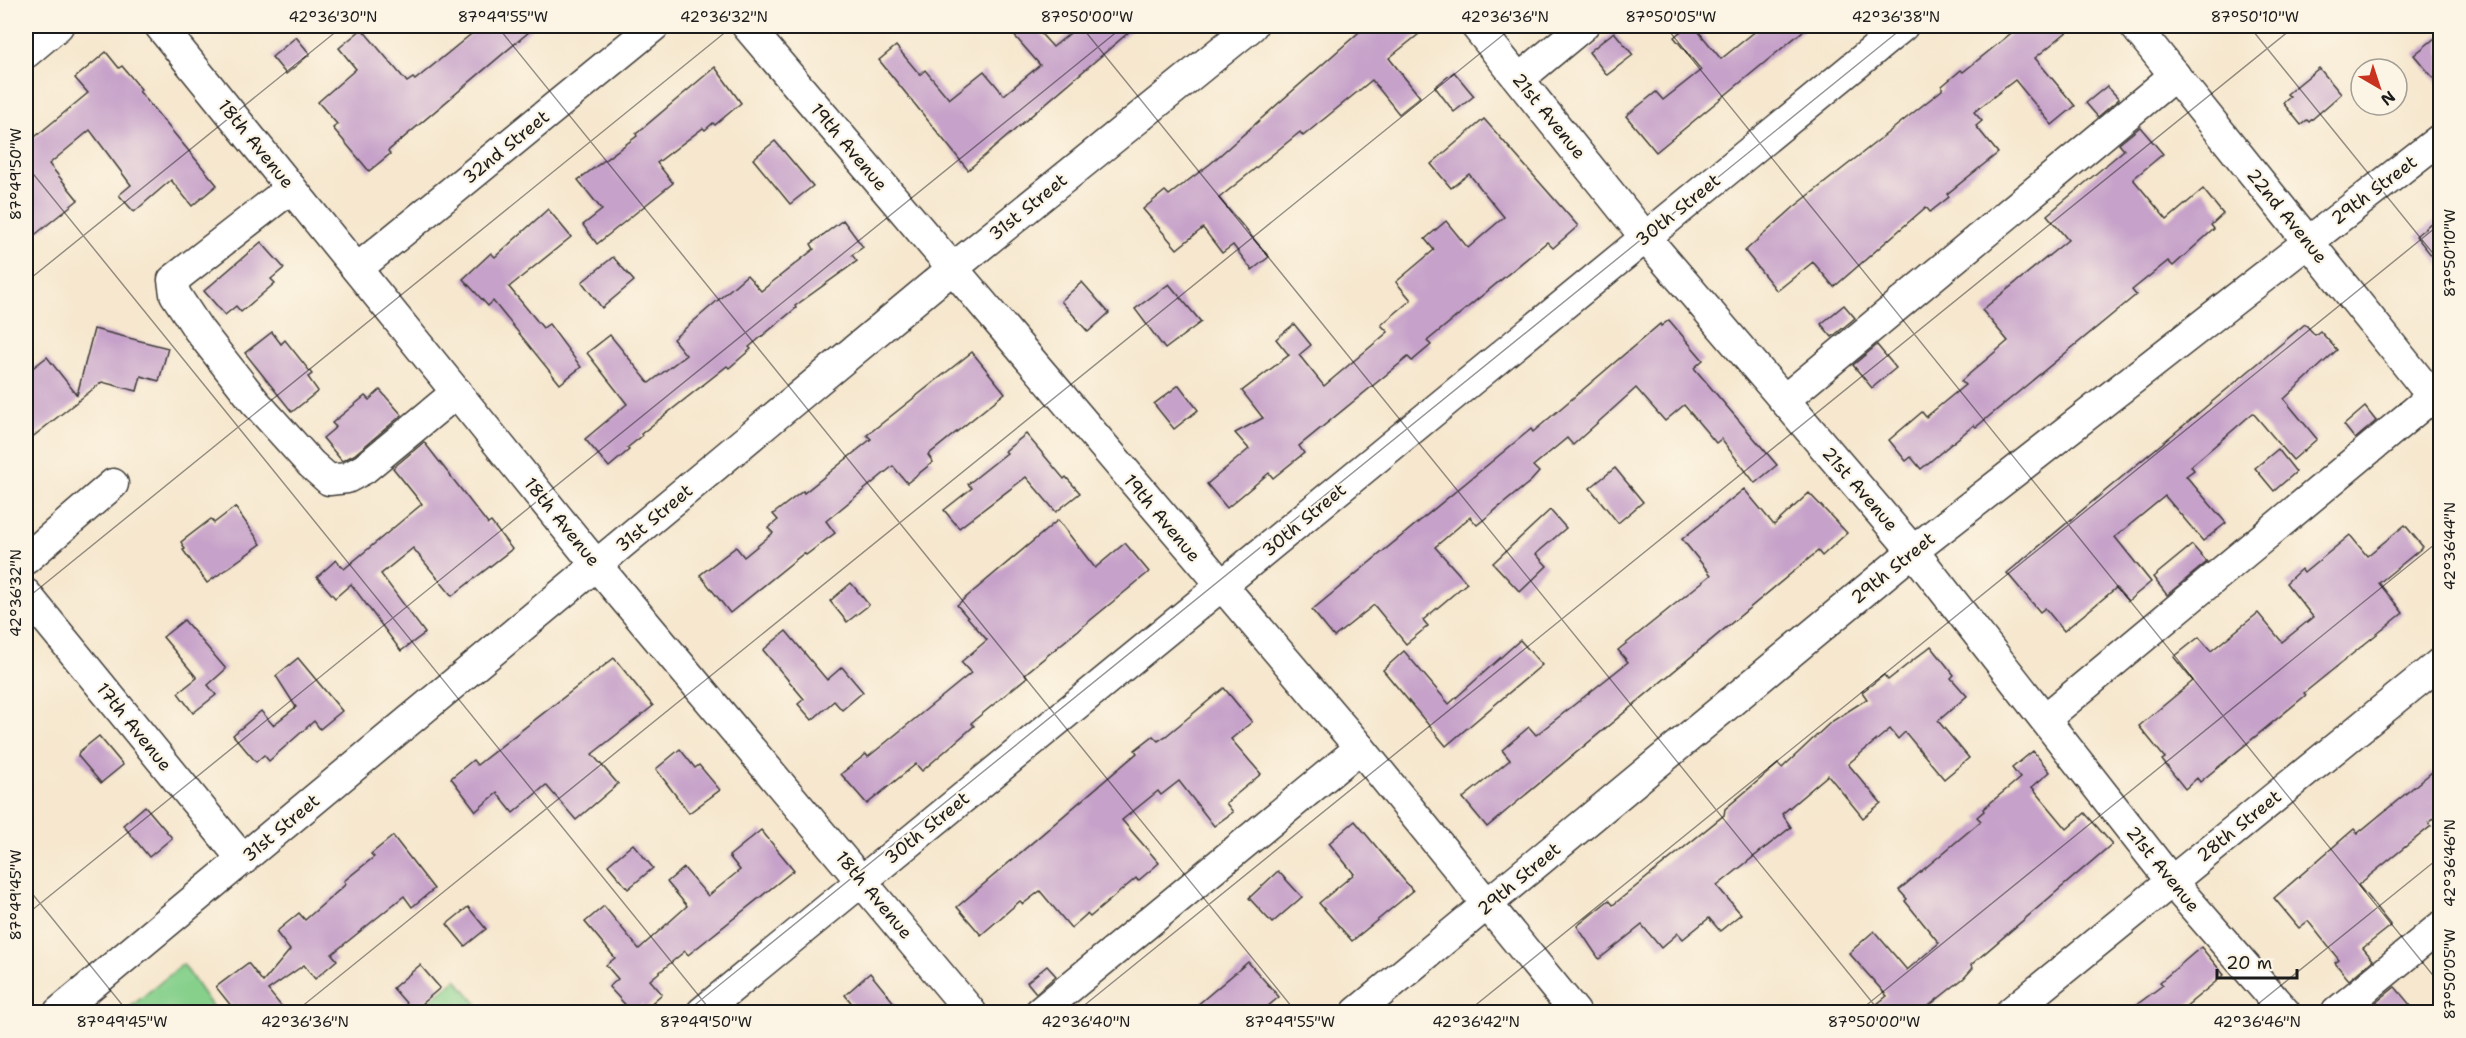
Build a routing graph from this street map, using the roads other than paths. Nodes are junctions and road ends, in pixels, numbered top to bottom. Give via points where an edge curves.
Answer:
1 (58, 26) edge
2 (160, 26) edge
3 (654, 26) edge
4 (747, 26) edge
5 (1252, 26) edge
6 (1476, 26) edge
7 (1583, 26) edge
8 (1903, 26) edge
9 (2135, 26) edge
10 (26, 53) edge
11 (2175, 75) junction
12 (1519, 79) junction
13 (2440, 139) edge
14 (291, 188) junction
15 (1645, 237) junction
16 (2307, 241) junction
17 (952, 268) junction
18 (357, 269) junction
19 (457, 392) junction
20 (1784, 400) junction
21 (2437, 401) edge
22 (113, 484) dead end
23 (1913, 551) junction
24 (26, 559) edge
25 (597, 566) junction
26 (1222, 588) junction
27 (26, 594) edge
28 (2440, 663) edge
29 (2045, 719) junction
30 (1360, 748) junction
31 (243, 860) junction
32 (862, 880) junction
33 (2171, 881) junction
34 (1487, 905) junction
35 (2440, 927) edge
36 (59, 1012) edge
37 (702, 1012) edge
38 (971, 1012) edge
39 (1040, 1012) edge
40 (1357, 1012) edge
41 (1575, 1012) edge
42 (2011, 1012) edge
43 (2285, 1012) edge
44 (2337, 1012) edge

1 - 10 street
2 - 14 street, 18th Avenue
3 - 18 street, 32nd Street
4 - 17 street, 19th Avenue
5 - 17 street, 31st Street
6 - 12 street, 21st Avenue
7 - 12 street
8 - 15 street, 30th Street
9 - 11 street, 22nd Avenue
11 - 16 street, 22nd Avenue
11 - 20 street
12 - 15 street, 21st Avenue
13 - 16 street, 29th Street
14 - 18 street, 18th Avenue
14 - 19 street via 173,280 175,294 198,329 255,402 329,480 347,478 364,469
15 - 20 street, 21st Avenue
15 - 26 street, 30th Street
16 - 21 street, 22nd Avenue
16 - 23 street, 29th Street
17 - 25 street, 31st Street
17 - 26 street, 19th Avenue
18 - 19 street, 18th Avenue
19 - 25 street, 18th Avenue
20 - 23 street, 21st Avenue
21 - 29 street
22 - 24 street
23 - 29 street, 21st Avenue
23 - 34 street, 29th Street
25 - 31 street, 31st Street
25 - 32 street, 18th Avenue
26 - 30 street, 19th Avenue
26 - 32 street, 30th Street
27 - 31 street, 17th Avenue
28 - 33 street, 28th Street
29 - 33 street, 21st Avenue
30 - 34 street, 19th Avenue
30 - 39 street
31 - 36 street, 31st Street
32 - 37 street, 30th Street
32 - 38 street, 18th Avenue
33 - 42 street, 28th Street
33 - 43 street, 21st Avenue
34 - 40 street, 29th Street
34 - 41 street, 19th Avenue
35 - 44 street

